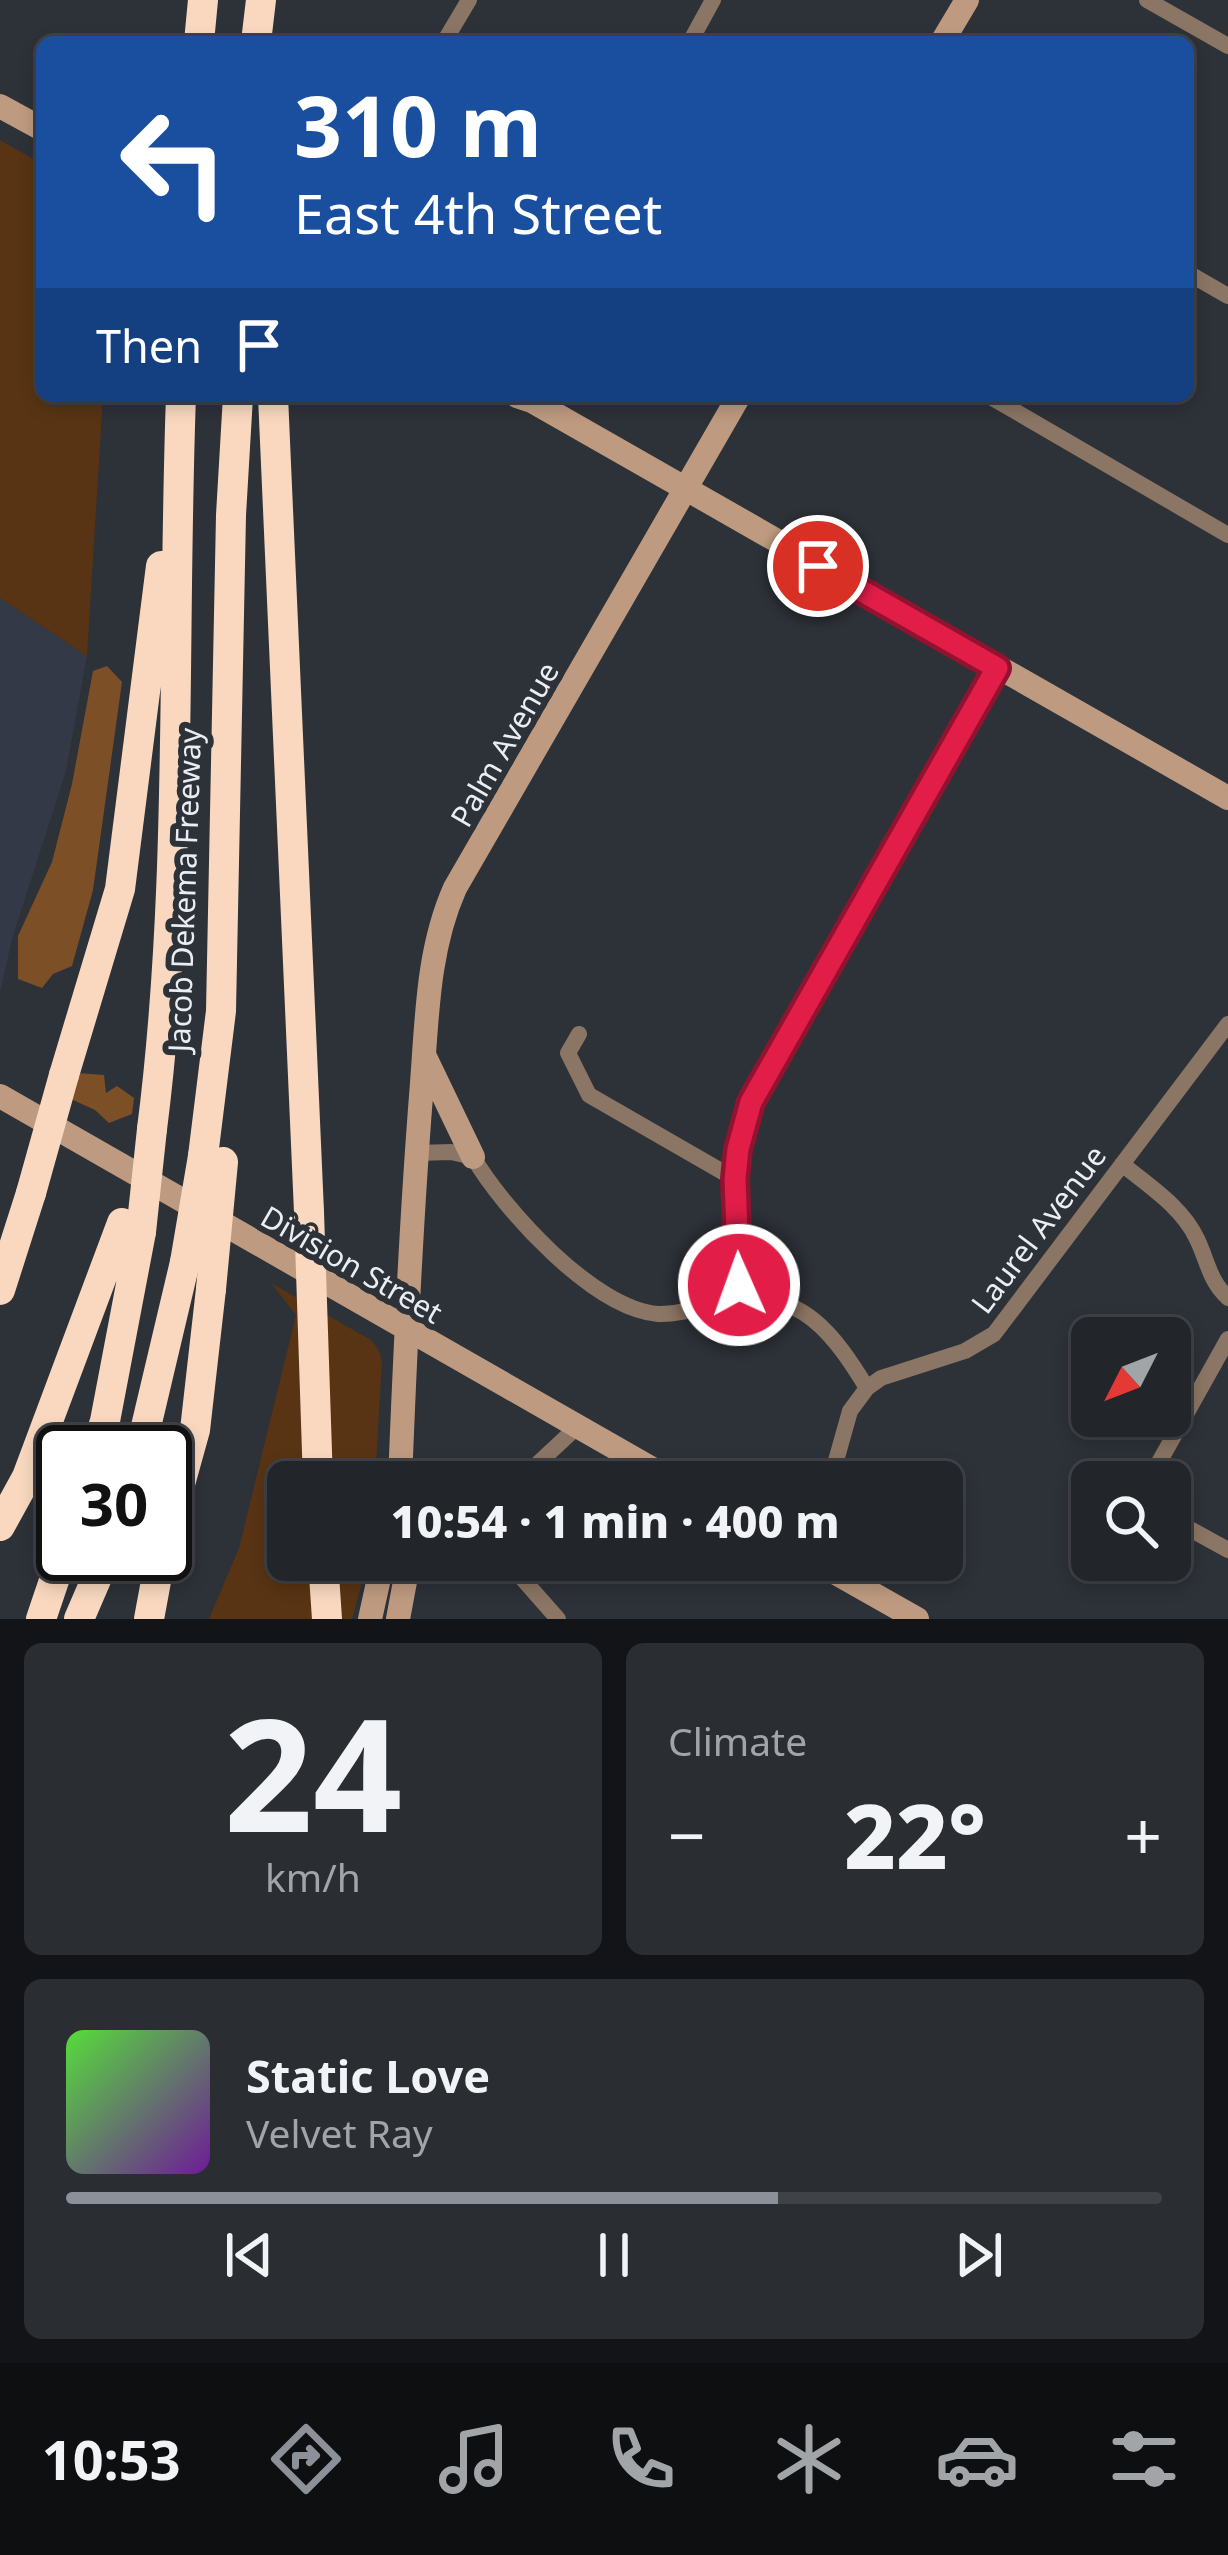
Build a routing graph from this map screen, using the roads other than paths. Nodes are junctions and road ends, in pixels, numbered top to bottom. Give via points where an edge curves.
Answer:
1 (203, 0) edge
2 (261, 0) edge
3 (276, 0) edge
4 (469, 0) edge
5 (713, 0) edge
6 (967, 0) edge
7 (1147, 0) edge
8 (200, 36) edge
9 (257, 36) edge
10 (274, 36) edge
11 (448, 36) edge
12 (693, 36) edge
13 (946, 36) edge
14 (1228, 46) edge
15 (0, 106) edge
16 (36, 126) edge
17 (1194, 276) edge
18 (1228, 296) edge
19 (181, 402) edge
20 (181, 402) edge
21 (238, 402) edge
22 (273, 402) edge
23 (534, 402) edge
24 (737, 402) edge
25 (999, 402) edge
26 (687, 490) junction
27 (1228, 536) edge
28 (997, 668) junction
29 (1228, 798) edge
30 (1228, 1024) edge
31 (579, 1034) dead end
32 (1210, 1047) junction
33 (424, 1056) junction
34 (1228, 1057) edge
35 (0, 1096) edge
36 (417, 1154) junction
37 (473, 1157) junction
38 (213, 1159) junction
39 (1121, 1164) junction
40 (735, 1179) junction
41 (132, 1227) junction
42 (0, 1290) edge
43 (1228, 1298) edge
44 (739, 1299) junction
45 (406, 1331) junction
46 (1228, 1339) edge
47 (866, 1388) junction
48 (104, 1425) edge
49 (146, 1425) edge
50 (577, 1426) junction
51 (192, 1441) edge
52 (317, 1461) edge
53 (401, 1461) edge
54 (540, 1461) edge
55 (638, 1461) edge
56 (836, 1461) edge
57 (1160, 1461) edge
58 (0, 1526) edge
59 (1191, 1529) edge
60 (1228, 1550) edge
61 (54, 1581) edge
62 (95, 1581) edge
63 (156, 1581) edge
64 (324, 1581) edge
65 (378, 1581) edge
66 (405, 1581) edge
67 (525, 1581) edge
68 (850, 1581) edge
69 (41, 1619) edge
70 (79, 1619) edge
71 (149, 1619) edge
72 (327, 1619) edge
73 (370, 1619) edge
74 (398, 1619) edge
75 (558, 1619) edge
76 (916, 1619) edge

1 - 8 highway
2 - 9 highway
3 - 10 highway
4 - 11 street
5 - 12 street
6 - 13 street
7 - 14 street
15 - 16 street
17 - 18 street
19 - 42 highway, bridge via 120,889
20 - 41 highway, Jacob Dekema Freeway, bridge via 162,1052
21 - 38 highway, Jacob Dekema Freeway
22 - 52 highway, bridge
23 - 26 street
24 - 26 street, Palm Avenue
25 - 27 street
26 - 28 street
26 - 33 street, Palm Avenue via 455,888 436,943
28 - 29 street
28 - 40 street via 764,1073
30 - 32 street, Laurel Avenue
31 - 40 street via 568,1053 589,1095
32 - 34 street
32 - 39 street, Laurel Avenue
33 - 36 street, Palm Avenue
33 - 37 street
35 - 45 street, Division Street
36 - 37 street
36 - 45 street, Palm Avenue
37 - 44 street via 523,1225 629,1308 662,1314
38 - 49 highway, Jacob Dekema Freeway, bridge
38 - 51 highway, bridge via 211,1289
39 - 43 street via 1173,1204 1197,1237 1211,1281
39 - 47 street, Laurel Avenue via 994,1334
40 - 44 street
41 - 48 highway
41 - 58 highway
44 - 47 street via 779,1301 815,1319
45 - 50 street, Division Street
45 - 53 street, Palm Avenue
46 - 57 street
47 - 56 street via 850,1411
50 - 54 street
50 - 55 street, Division Street
59 - 60 street
61 - 69 highway
62 - 70 highway
63 - 71 highway
64 - 72 highway
65 - 73 street
66 - 74 street
67 - 75 street
68 - 76 street

